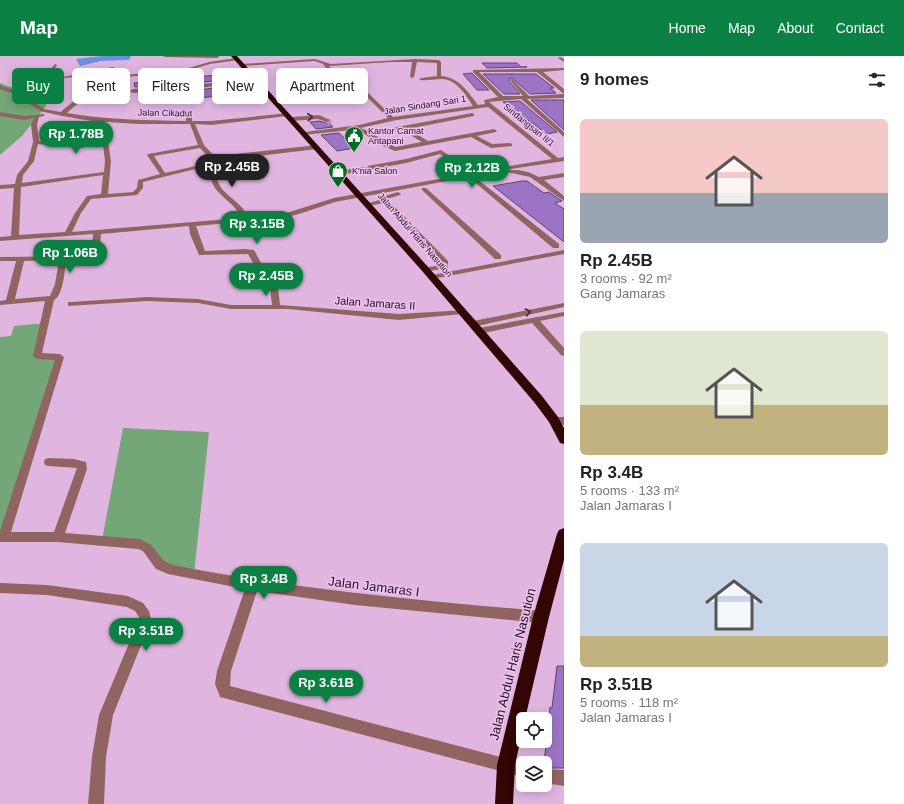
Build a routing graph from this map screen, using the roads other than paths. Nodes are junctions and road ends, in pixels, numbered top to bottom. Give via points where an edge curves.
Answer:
1 (166, 56) edge
2 (237, 59) edge
3 (414, 60) junction
4 (326, 64) junction
5 (55, 65) dead end
6 (53, 68) edge
7 (246, 68) edge
8 (564, 69) edge
9 (539, 71) junction
10 (65, 77) dead end
11 (412, 77) dead end
12 (439, 78) junction
13 (420, 79) dead end
14 (512, 80) dead end
15 (212, 85) edge
16 (0, 86) edge
17 (12, 91) edge
18 (133, 92) dead end
19 (268, 92) edge
20 (564, 92) edge
21 (564, 96) edge
22 (524, 97) junction
23 (502, 98) junction
24 (33, 104) edge
25 (72, 104) edge
26 (489, 105) junction
27 (476, 106) junction
28 (189, 112) dead end
29 (54, 113) junction
30 (0, 114) edge
31 (62, 114) junction
32 (36, 116) junction
33 (290, 116) junction
34 (472, 116) dead end
35 (392, 119) junction
36 (327, 120) tunnel mouth
37 (191, 123) junction
38 (332, 125) dead end
39 (403, 128) junction
40 (494, 131) dead end
41 (305, 134) junction
42 (371, 134) junction
43 (472, 135) junction
44 (564, 135) edge
45 (36, 142) junction
46 (426, 142) junction
47 (510, 145) dead end
48 (201, 146) junction
49 (316, 147) junction
50 (230, 158) junction
51 (560, 159) edge
52 (217, 163) junction
53 (107, 173) junction
54 (340, 174) junction
55 (164, 176) junction
56 (564, 176) edge
57 (473, 177) junction
58 (539, 180) junction
59 (18, 185) junction
60 (0, 187) edge
61 (424, 189) junction
62 (104, 196) junction
63 (360, 196) junction
64 (564, 198) edge
65 (386, 201) junction
66 (368, 204) junction
67 (245, 220) junction
68 (192, 224) junction
69 (97, 232) junction
70 (68, 233) junction
71 (15, 237) junction
72 (0, 239) edge
73 (556, 246) dead end
74 (564, 252) edge
75 (498, 257) dead end
76 (21, 258) junction
77 (63, 258) junction
78 (0, 259) edge
79 (426, 270) junction
80 (432, 277) junction
81 (50, 298) junction
82 (10, 301) junction
83 (0, 302) edge
84 (71, 304) dead end
85 (564, 305) edge
86 (276, 307) junction
87 (462, 312) junction
88 (564, 314) edge
89 (534, 320) junction
90 (476, 327) junction
91 (564, 353) edge
92 (554, 420) junction
93 (564, 421) edge
94 (564, 440) edge
95 (49, 462) dead end
96 (564, 534) edge
97 (2, 537) edge
98 (58, 538) junction
99 (253, 585) junction
100 (0, 588) edge
101 (541, 617) junction
102 (515, 767) edge
103 (552, 778) edge
104 (564, 778) edge
105 (96, 804) edge
106 (504, 804) edge

1 - 2 street
2 - 4 street via 315,60
2 - 7 highway, Jalan Abdul Haris Nasution
2 - 10 street via 195,68 126,76 104,75 100,72
3 - 4 street
3 - 11 street
3 - 12 street via 440,62
4 - 35 street via 346,89 362,90
5 - 6 street
8 - 9 street
9 - 20 street
9 - 23 street via 475,71
12 - 13 street
12 - 27 street via 452,79
14 - 22 street
15 - 18 street
16 - 17 street, Jalan Cikadut
19 - 33 highway, Jalan Abdul Haris Nasution
21 - 22 street, Jalan Sindang Sari 1
22 - 23 street, Jalan Sindang Sari 1
22 - 44 street
23 - 26 street, Jalan Sindang Sari 1 via 486,101
24 - 29 street, Jalan Cikadut
25 - 31 street
26 - 27 street, Jalan Sindang Sari 1
26 - 51 street, Sindangsari II/1
27 - 35 street, Jalan Sindang Sari 1
28 - 37 street
29 - 31 street, Jalan Cikadut
29 - 32 street
30 - 32 street via 25,118
31 - 37 street, Jalan Cikadut via 126,121
32 - 45 street
33 -> 36 street, Jalan Cikadut via 319,117
33 - 37 street, Jalan Cikadut
33 - 41 highway, Jalan Abdul Haris Nasution
34 - 39 street
35 - 41 street, Jalan Sindang Sari 1 via 359,127
37 - 48 street
38 - 41 street
39 - 42 street
39 - 46 street
40 - 43 street
41 - 42 street via 357,130
41 - 49 highway, Jalan Abdul Haris Nasution
42 - 46 street via 395,149
43 - 46 street via 433,143
43 - 47 street via 491,146
45 - 53 street via 77,146 106,143
45 - 59 street via 31,161 20,175
48 - 52 street
48 - 55 street via 150,156
49 - 50 street
49 - 54 highway, Jalan Abdul Haris Nasution
50 - 52 street
50 - 67 street via 214,178 214,182 217,188 240,209
51 - 57 street
52 - 55 street
53 - 59 street
53 - 62 street
54 - 57 street via 441,152
54 - 63 highway, Jalan Abdul Haris Nasution
55 - 62 street via 140,182 140,188 135,194
56 - 58 street
57 - 58 street via 522,172
57 - 61 street
57 - 63 street
57 - 73 street
58 - 64 street
59 - 60 street
59 - 71 street
61 - 65 street via 392,195
61 - 75 street
62 - 70 street via 87,198
63 - 66 highway, Jalan Abdul Haris Nasution
63 - 67 street via 331,201 297,213
65 - 66 street
65 - 79 street via 445,263 443,267
66 - 79 highway, Jalan Abdul Haris Nasution
67 - 68 street
68 - 69 street
68 - 86 street via 202,253 250,252 262,271 273,278
69 - 70 street
69 - 77 street via 96,256
70 - 71 street
71 - 72 street
74 - 80 street
76 - 77 street
76 - 78 street
76 - 82 street
77 - 81 street via 59,284 54,296
79 - 80 highway, Jalan Abdul Haris Nasution
80 - 87 highway, Jalan Abdul Haris Nasution
81 - 82 street
81 - 97 street via 37,356 60,357
82 - 83 street
84 - 86 street, Jalan Jamaras II via 147,299 198,301 231,307
90 -> 85 street
86 - 87 street, Jalan Jamaras II via 399,318
87 - 90 highway, Jalan Abdul Haris Nasution
88 - 89 street
89 - 90 street
89 - 91 street
90 - 92 highway, Jalan Abdul Haris Nasution
92 - 93 street
92 - 94 highway, Jalan Abdul Haris Nasution
95 - 98 street via 82,465
96 - 101 highway, Jalan Abdul Haris Nasution
97 - 98 street, Jalan Jamaras I
98 - 99 street, Jalan Jamaras I via 140,544 147,548 160,565 172,570
99 - 101 street, Jalan Jamaras I via 424,607
99 - 102 street via 224,671 222,684 225,692
100 - 105 street via 47,590 128,602 139,607 145,615 146,624 106,715 99,757
101 - 102 highway, Jalan Abdul Haris Nasution
102 - 106 highway, Jalan Abdul Haris Nasution
103 - 104 street

